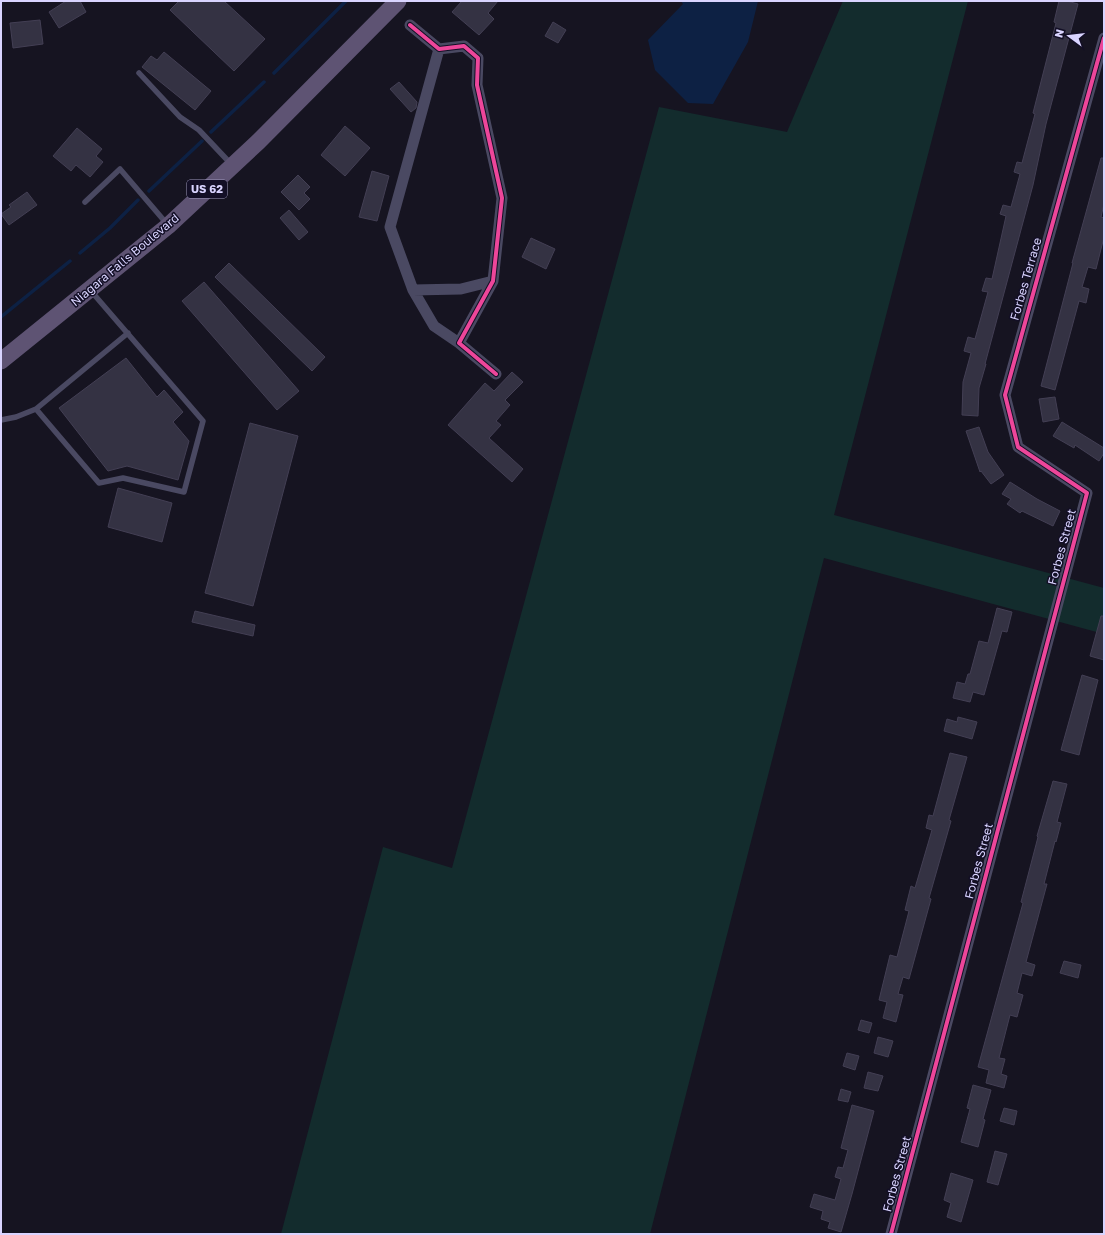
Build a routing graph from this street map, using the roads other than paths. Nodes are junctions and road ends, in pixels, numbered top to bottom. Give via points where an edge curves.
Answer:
1 (398, 1) edge
2 (410, 25) dead end
3 (1104, 38) edge
4 (439, 49) junction
5 (139, 73) dead end
6 (232, 166) junction
7 (85, 202) dead end
8 (168, 226) junction
9 (493, 281) junction
10 (90, 289) junction
11 (413, 290) junction
12 (128, 333) junction
13 (459, 343) junction
14 (1, 361) edge
15 (496, 374) dead end
16 (36, 408) junction
17 (1, 420) edge
18 (1087, 492) joint
19 (891, 1234) edge

1 - 6 main road, Niagara Falls Boulevard / US 62
2 - 4 street
3 - 18 street, Forbes Terrace via 1004,395 1018,447
4 - 9 street via 464,46 478,58 477,85 502,198
4 - 11 street via 390,227
5 - 6 lane via 180,117 199,130
6 - 8 main road, Niagara Falls Boulevard / US 62
7 - 8 lane via 120,169
8 - 10 main road, Niagara Falls Boulevard / US 62
9 - 11 street via 461,289
9 - 13 street
10 - 12 lane
10 - 14 main road, Niagara Falls Boulevard / US 62
11 - 13 street via 434,326
12 - 16 lane
12 - 16 lane via 203,420 184,492 123,478 98,483
13 - 15 street
16 - 17 lane via 16,417
18 - 19 street, Forbes Street

